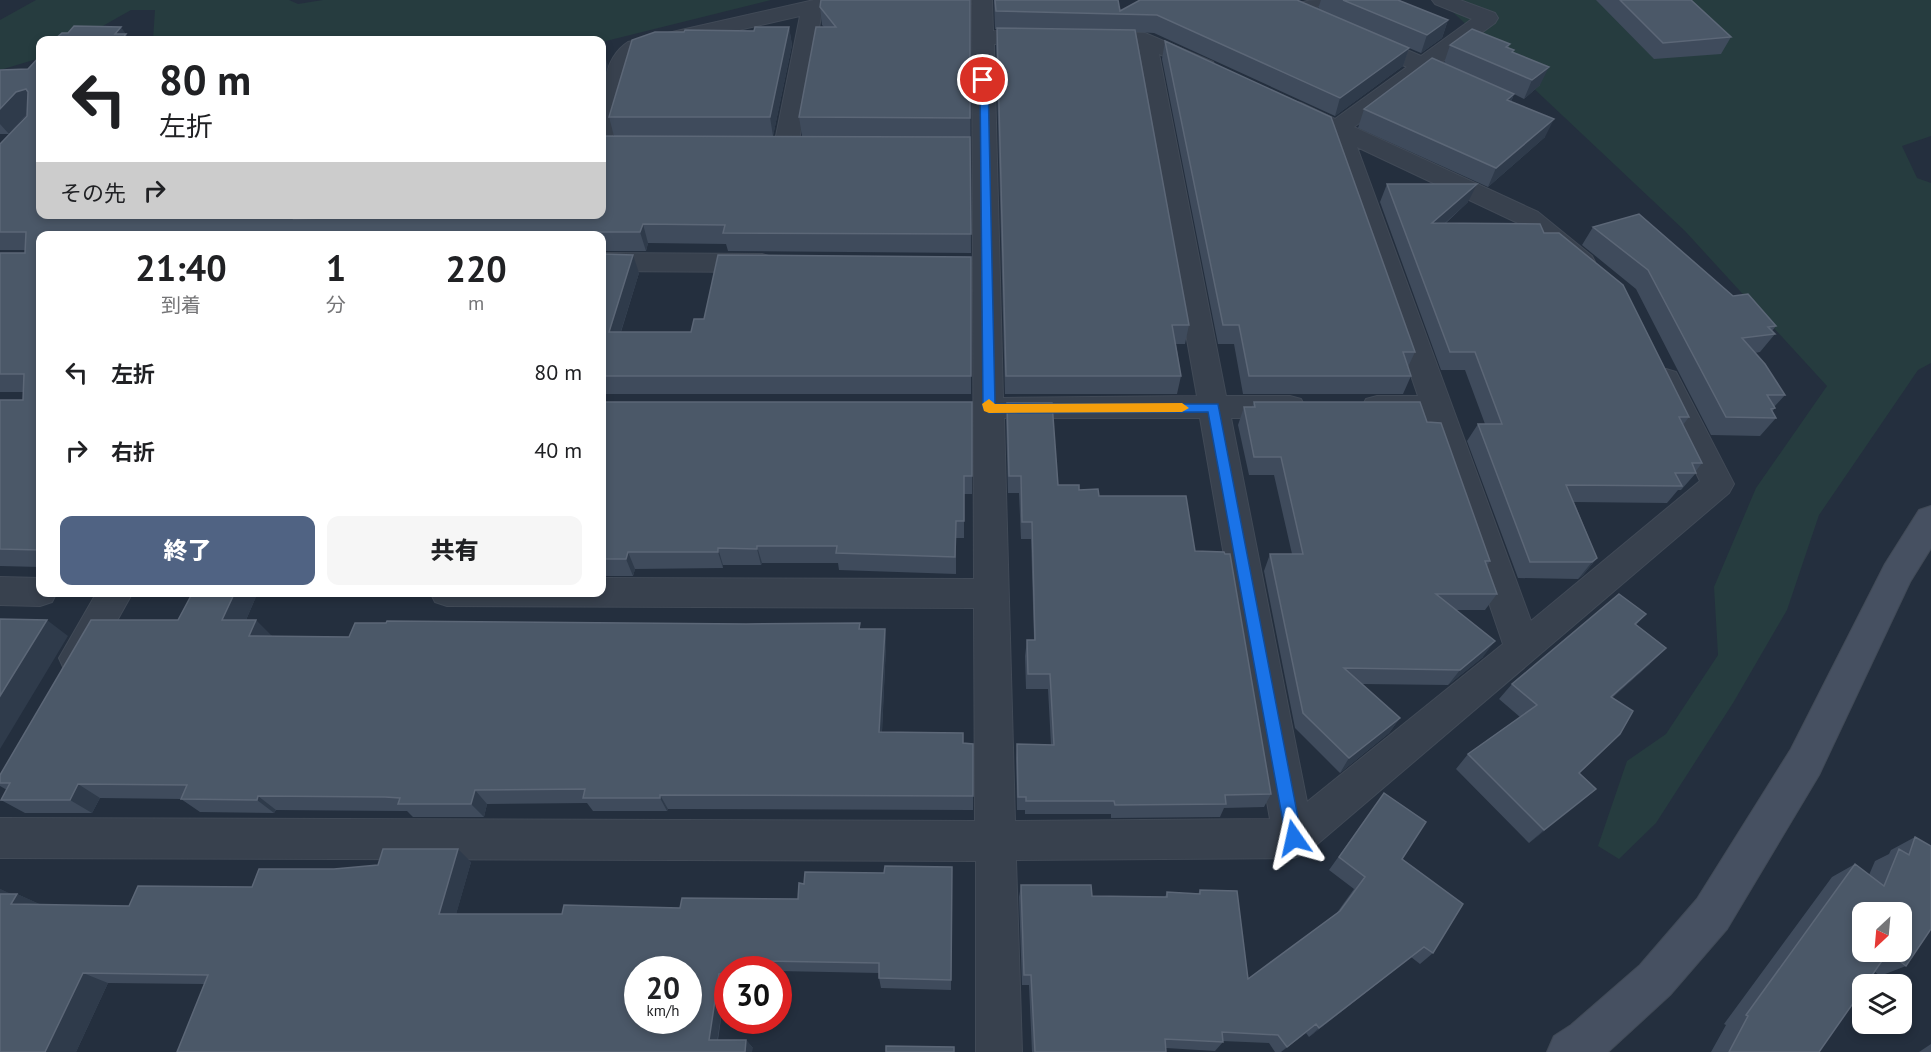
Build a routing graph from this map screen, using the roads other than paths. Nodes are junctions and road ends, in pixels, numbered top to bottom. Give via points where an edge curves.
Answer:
1 (841, 0) edge
2 (982, 0) edge
3 (1316, 0) edge
4 (1442, 0) edge
5 (812, 7) junction
6 (982, 37) junction
7 (1145, 40) junction
8 (1423, 64) junction
9 (1220, 74) edge
10 (1480, 91) edge
11 (1273, 99) edge
12 (606, 119) edge
13 (1338, 128) junction
14 (786, 146) edge
15 (606, 262) edge
16 (792, 263) edge
17 (1606, 283) edge
18 (1655, 359) edge
19 (1214, 407) junction
20 (1437, 407) junction
21 (977, 408) junction
22 (1931, 519) edge
23 (0, 591) edge
24 (36, 592) edge
25 (606, 593) edge
26 (992, 594) junction
27 (113, 597) edge
28 (1523, 649) junction
29 (58, 691) edge
30 (0, 838) edge
31 (1294, 838) junction
32 (996, 841) junction
33 (999, 1052) edge
34 (1570, 1052) edge

1 - 5 street
2 - 6 street
3 - 8 street via 1299,11
4 - 8 street via 1486,18
5 - 12 street via 636,47 625,54
5 - 14 street
6 - 7 street
6 - 21 street via 972,263
7 - 9 street
7 - 19 street
8 - 10 street
8 - 13 street
11 - 13 street
13 - 17 street via 1529,218
13 - 20 street
15 - 16 street
18 - 28 street via 1718,484
19 - 20 street
19 - 21 street
19 - 31 street
20 - 28 street
21 - 26 street
22 - 34 street via 1897,574 1805,762 1712,914 1655,980
23 - 24 street
25 - 26 street
26 - 32 street
27 - 29 street
28 - 31 street
30 - 32 street
31 - 32 street
32 - 33 street

